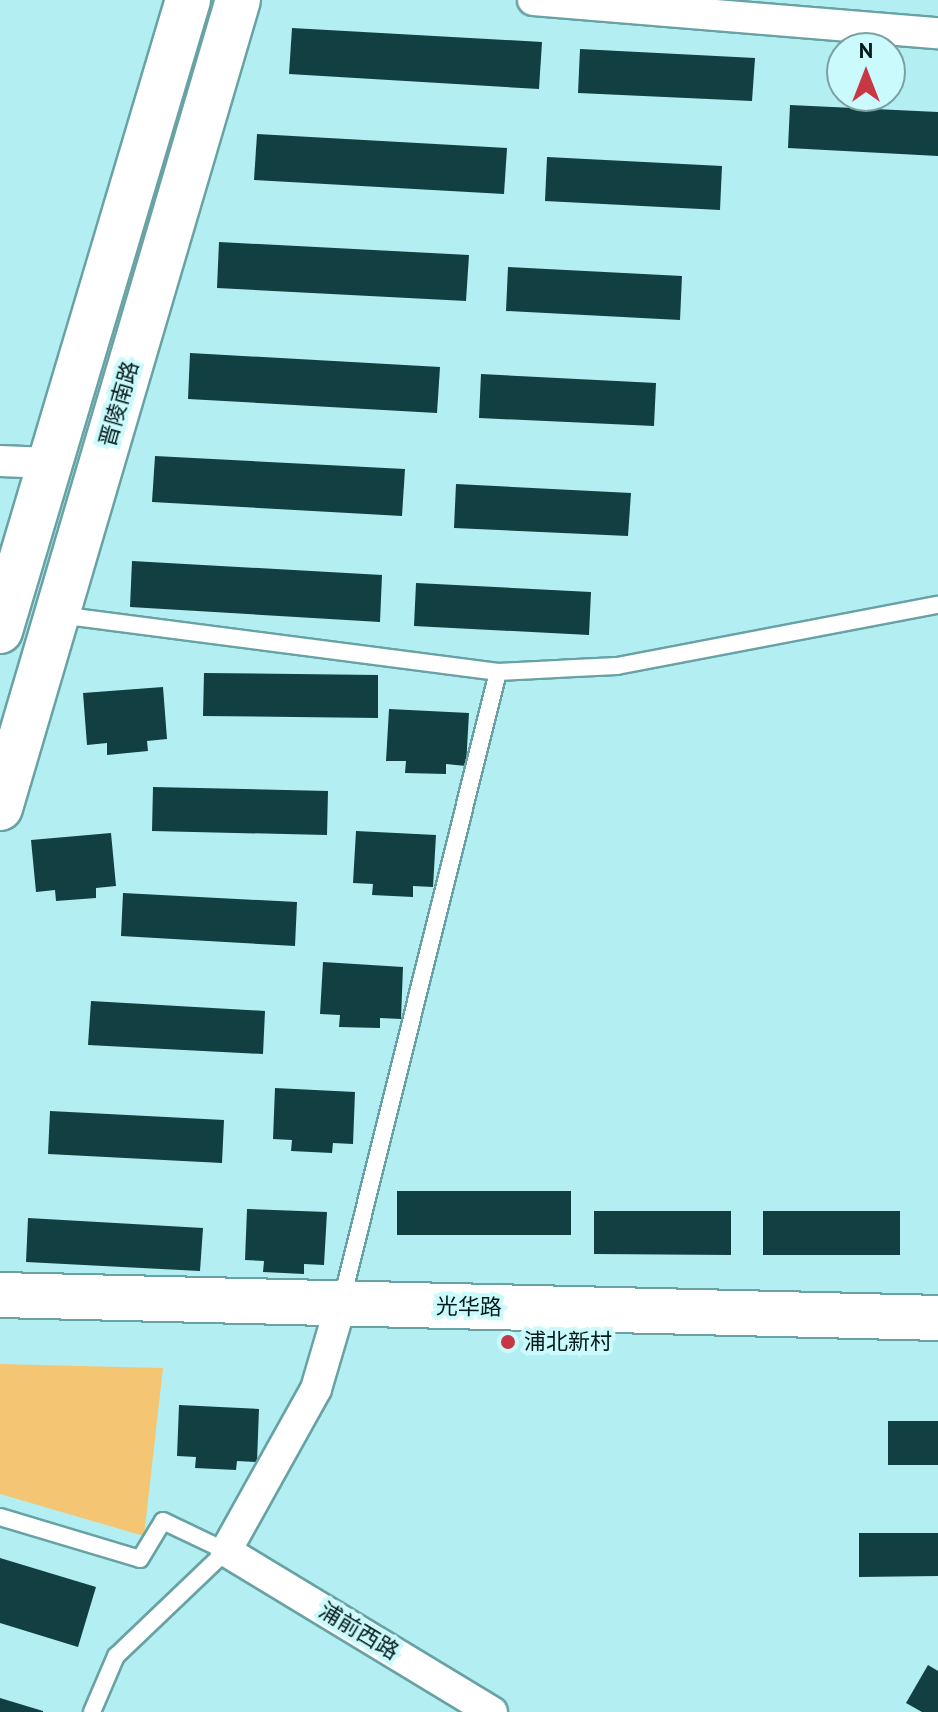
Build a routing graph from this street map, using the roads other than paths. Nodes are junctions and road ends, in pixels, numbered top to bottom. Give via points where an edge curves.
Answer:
1 (188, 0) edge
2 (238, 0) edge
3 (533, 0) edge
4 (938, 33) edge
5 (0, 461) edge
6 (50, 463) junction
7 (938, 605) edge
8 (57, 615) junction
9 (0, 631) edge
10 (498, 672) junction
11 (0, 808) edge
12 (0, 1295) edge
13 (341, 1304) junction
14 (938, 1318) edge
15 (0, 1517) edge
16 (226, 1551) junction
17 (92, 1712) edge
18 (492, 1712) edge

1 - 6 main road
2 - 8 main road, 晋陵南路
3 - 4 street
5 - 6 street
6 - 9 main road
7 - 10 lane via 617,666
8 - 10 lane
8 - 11 main road, 晋陵南路
10 - 13 lane
12 - 13 main road, 光华路
13 - 14 main road, 光华路
13 - 16 street via 316,1389
15 - 16 lane via 140,1559 163,1521
16 - 17 lane via 116,1656
16 - 18 street, 浦前西路

